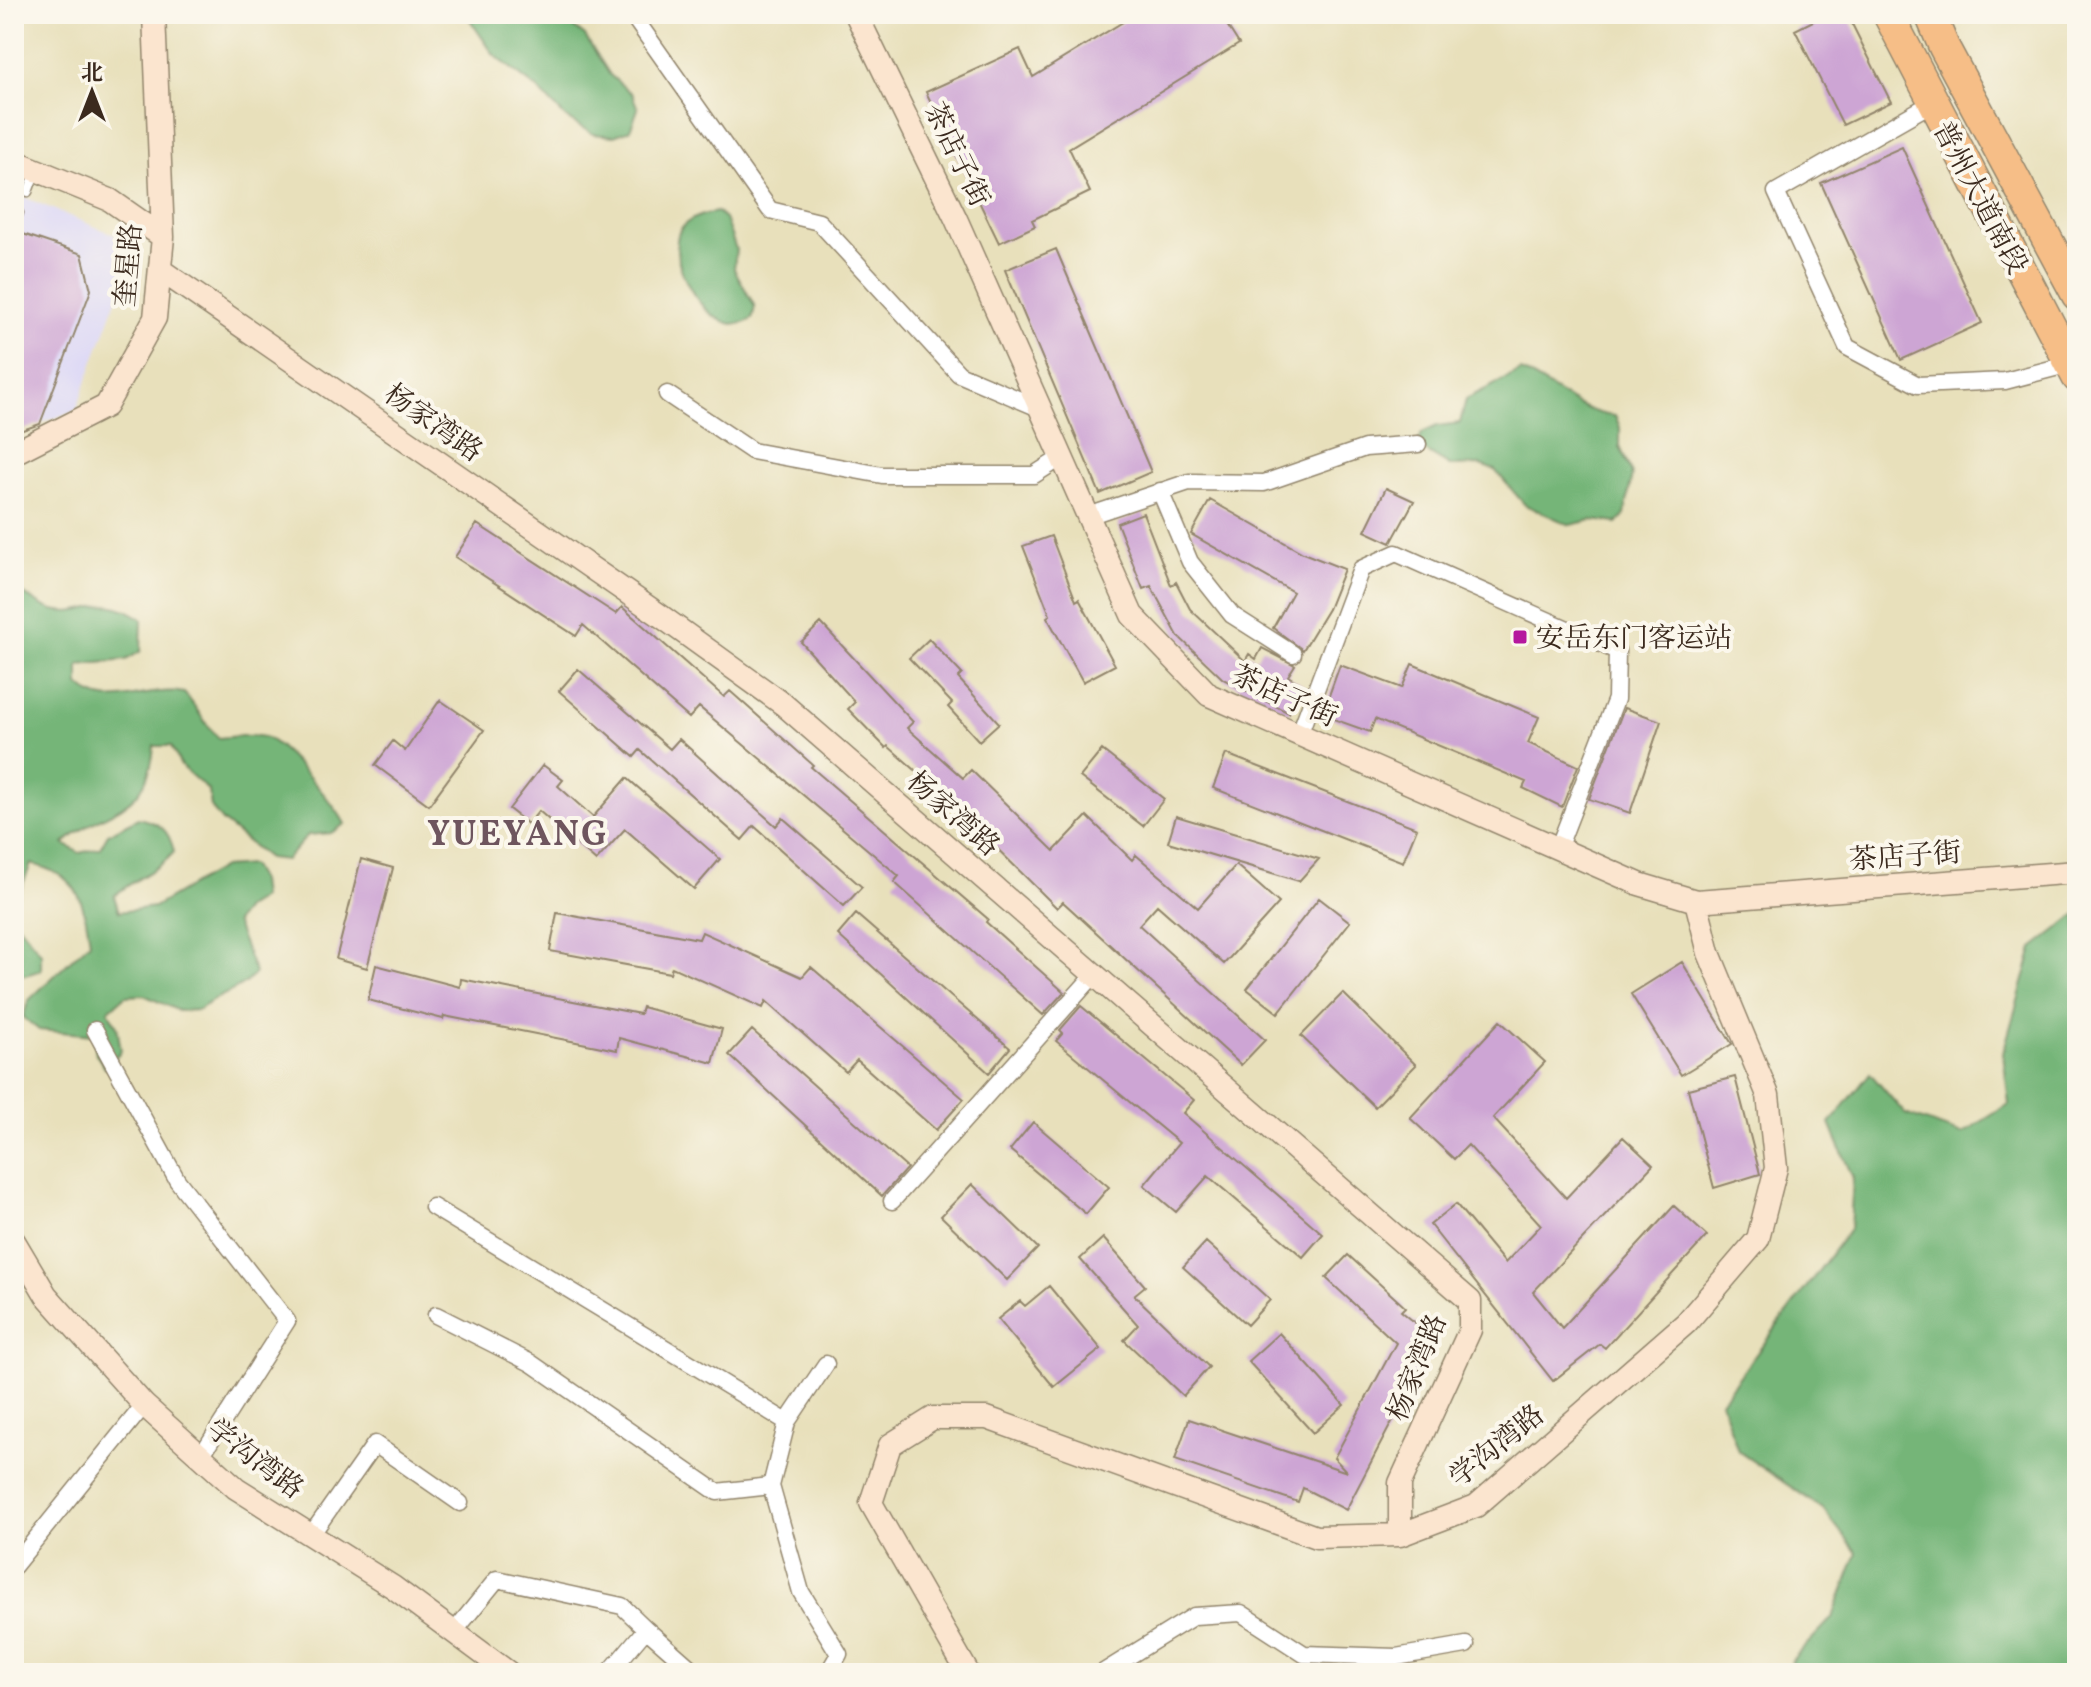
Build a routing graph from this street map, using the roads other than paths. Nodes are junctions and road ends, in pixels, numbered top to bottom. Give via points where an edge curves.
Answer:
1 (154, 14) edge
2 (619, 14) edge
3 (856, 14) edge
4 (1888, 14) edge
5 (1930, 14) edge
6 (1932, 103) junction
7 (14, 161) edge
8 (19, 213) dead end
9 (14, 224) edge
10 (163, 237) junction
11 (162, 271) junction
12 (2077, 295) edge
13 (2074, 371) edge
14 (667, 394) dead end
15 (1041, 409) junction
16 (1418, 444) dead end
17 (14, 453) edge
18 (1062, 457) junction
19 (1160, 491) junction
20 (1088, 516) junction
21 (1293, 654) dead end
22 (1299, 735) junction
23 (1559, 846) junction
24 (2077, 872) edge
25 (1696, 901) junction
26 (1094, 975) junction
27 (95, 1030) dead end
28 (892, 1201) dead end
29 (433, 1207) dead end
30 (14, 1241) edge
31 (436, 1315) dead end
32 (826, 1364) dead end
33 (144, 1405) junction
34 (787, 1422) junction
35 (201, 1456) junction
36 (771, 1486) junction
37 (460, 1503) dead end
38 (311, 1535) junction
39 (1400, 1535) junction
40 (14, 1566) edge
41 (646, 1629) junction
42 (454, 1632) junction
43 (1466, 1645) dead end
44 (1396, 1657) junction
45 (509, 1673) edge
46 (609, 1673) edge
47 (696, 1673) edge
48 (828, 1673) edge
49 (968, 1673) edge
50 (1102, 1673) edge
51 (1403, 1673) edge

1 - 10 street, 奎星路
2 - 15 street via 633,16 770,210 819,222 959,374
3 - 15 street, 茶店子街
4 - 6 highway, 普州大道南段
5 - 12 highway, 普州大道南段
6 - 13 highway, 普州大道南段
6 - 13 street via 1776,192 1847,347 1918,385
7 - 10 street via 32,181 110,200
8 - 9 lane
10 - 11 street, 奎星路
11 - 17 street, 奎星路 via 155,318 106,406
11 - 26 street, 杨家湾路 via 783,704
14 - 18 street via 752,451 882,475 1034,475
15 - 18 street, 茶店子街
16 - 19 street via 1365,448 1264,483 1189,482
18 - 20 street, 茶店子街
19 - 20 street
19 - 21 street via 1190,562 1232,615
20 - 22 street, 茶店子街 via 1132,615 1198,684 1209,695
22 - 23 street, 茶店子街
22 - 23 street via 1361,569 1396,553 1617,651 1616,699
23 - 25 street, 茶店子街 via 1639,884
24 - 25 street, 茶店子街
25 - 39 street, 学沟湾路 via 1709,953 1768,1095 1776,1168 1758,1239 1686,1323 1476,1506
26 - 28 street
26 - 39 street, 杨家湾路 via 1470,1301 1470,1330 1400,1483
27 - 35 street via 177,1180 287,1321
29 - 34 street
30 - 33 street, 学沟湾路 via 46,1295
31 - 36 street via 531,1363 717,1492
32 - 34 street
33 - 35 street, 学沟湾路
33 - 40 street
34 - 36 street
35 - 38 street, 学沟湾路 via 236,1488
36 - 48 street via 801,1592 839,1654
37 - 38 street via 375,1444
38 - 42 street, 学沟湾路
39 - 49 street, 学沟湾路 via 1316,1537 987,1418 933,1418 890,1445 871,1503
41 - 42 street via 622,1606 497,1579
41 - 46 street
41 - 47 street
42 - 45 street, 学沟湾路
43 - 44 street
44 - 50 street via 1304,1654 1241,1613 1194,1616
44 - 51 street

